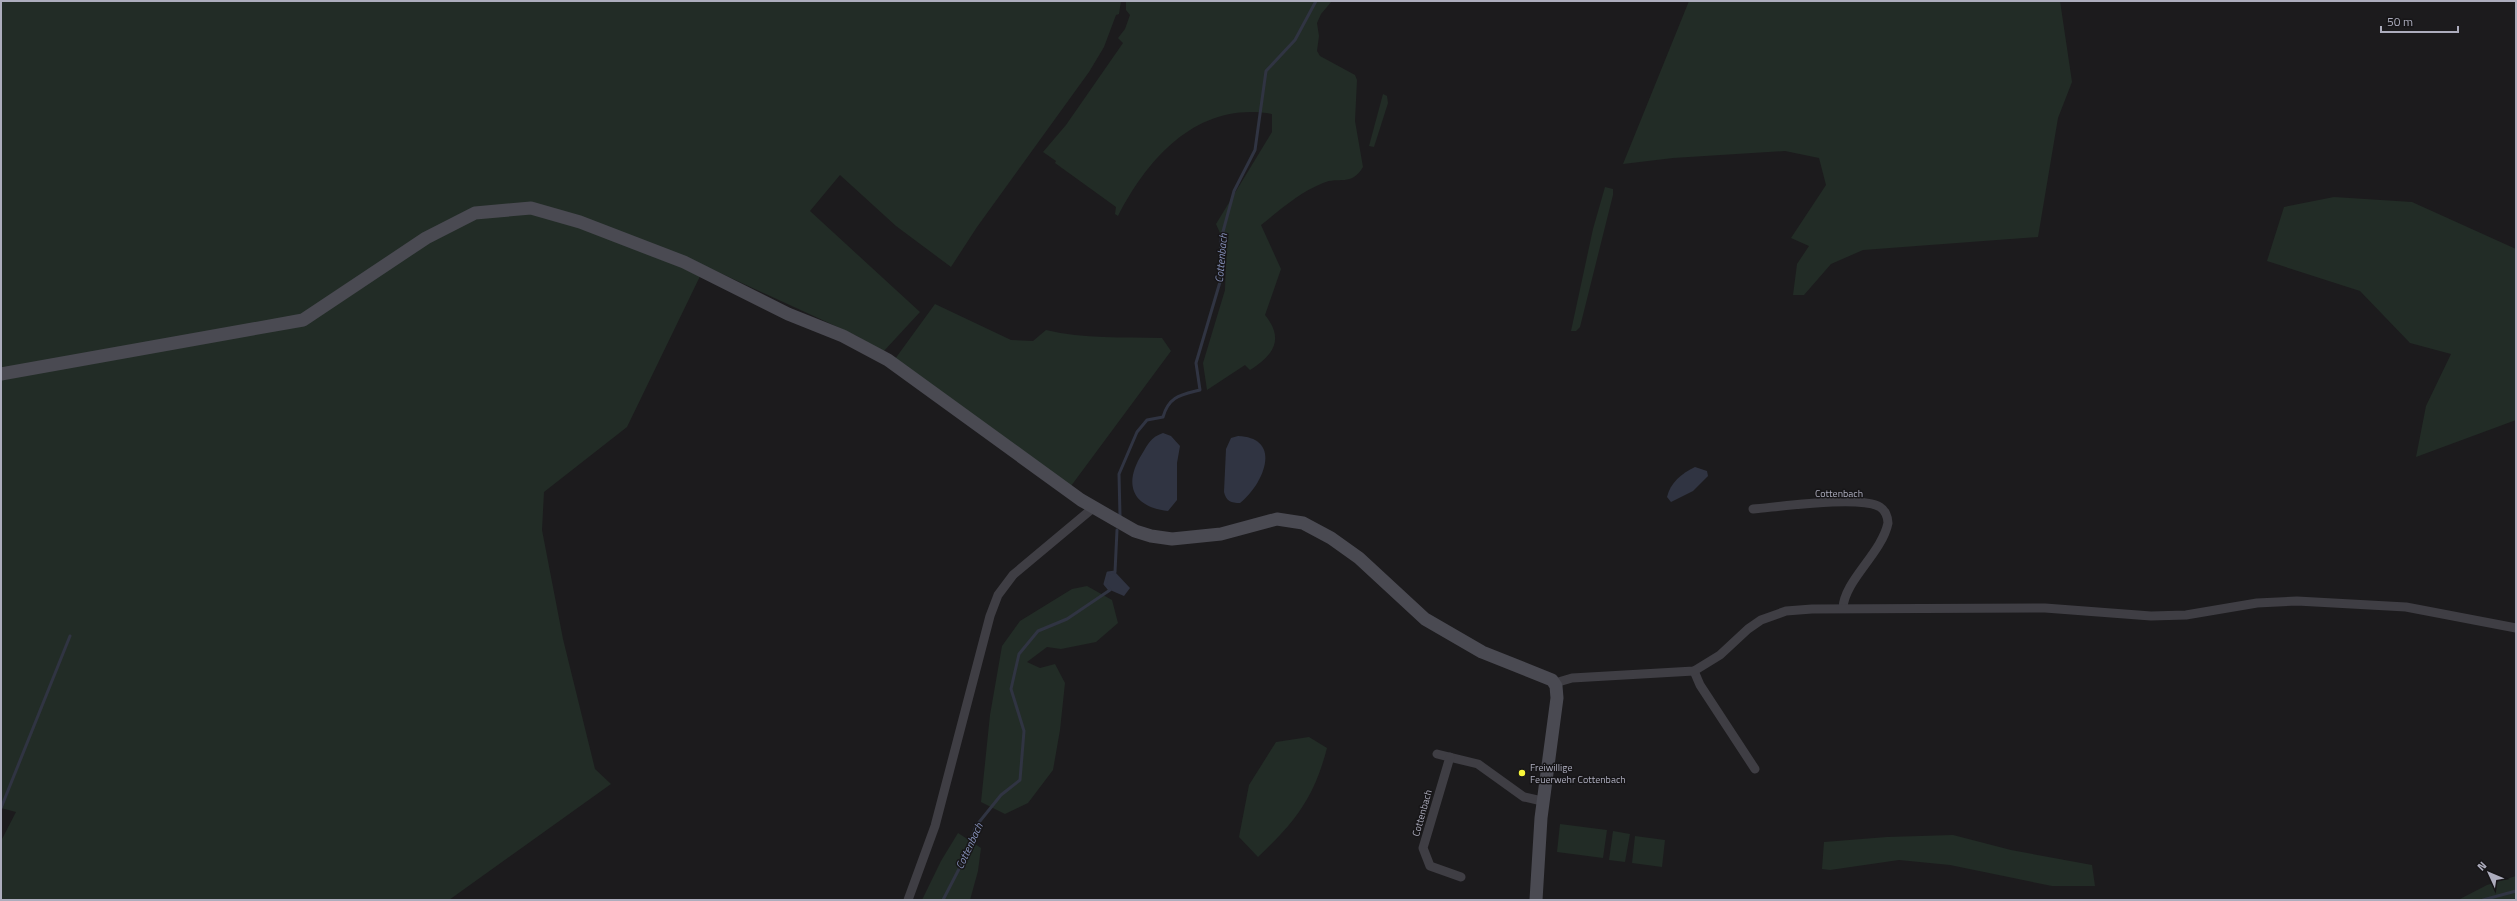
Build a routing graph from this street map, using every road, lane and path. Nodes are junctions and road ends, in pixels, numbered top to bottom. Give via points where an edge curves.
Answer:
1 (1, 374) edge
2 (1093, 508) junction
3 (1753, 509) dead end
4 (1843, 608) junction
5 (2516, 628) edge
6 (1694, 671) junction
7 (1555, 683) junction
8 (1437, 754) dead end
9 (1450, 757) junction
10 (1755, 769) dead end
11 (1542, 801) junction
12 (1461, 877) dead end
13 (908, 900) edge
14 (1536, 900) edge

1 - 2 street via 303,320 426,238 475,213 532,208 580,222 684,262 788,314 843,336 888,360
2 - 7 street via 1135,531 1162,538 1221,534 1278,519 1303,523 1331,538 1359,558 1430,623 1482,652
2 - 13 street via 1013,575 998,595 990,616 935,826
3 - 4 street, Cottenbach via 1824,502 1872,504 1883,510 1888,523 1885,534 1847,592
4 - 5 street via 2045,608 2158,616 2186,615 2257,603 2297,601 2406,607
4 - 6 street via 1786,611 1769,616 1748,628 1720,655
6 - 7 street via 1572,678
6 - 10 street via 1700,685
7 - 11 street via 1557,698
8 - 9 street
9 - 11 street via 1478,764 1524,797
9 - 12 street, Cottenbach via 1423,848 1430,866
11 - 14 street

